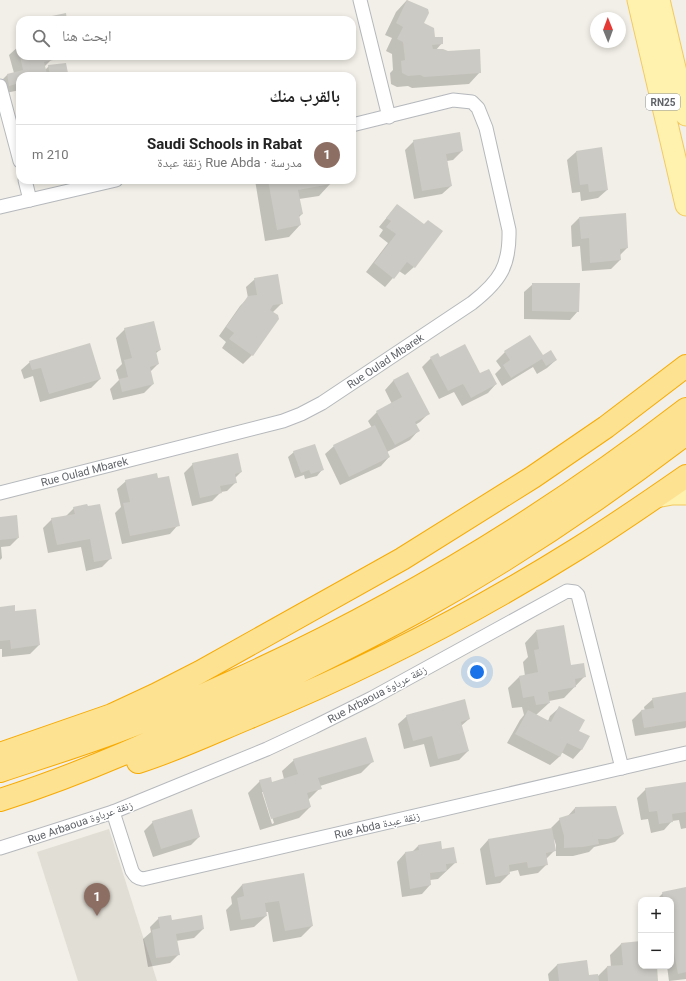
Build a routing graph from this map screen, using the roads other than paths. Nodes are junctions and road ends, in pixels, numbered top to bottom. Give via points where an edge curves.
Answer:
1 (360, 0) edge
2 (638, 0) edge
3 (659, 0) edge
4 (0, 86) edge
5 (686, 115) edge
6 (389, 117) junction
7 (356, 125) edge
8 (16, 146) edge
9 (26, 184) edge
10 (99, 184) edge
11 (30, 200) junction
12 (686, 205) edge
13 (0, 207) edge
14 (686, 366) edge
15 (686, 410) edge
16 (686, 434) edge
17 (686, 476) edge
18 (0, 493) edge
19 (686, 494) edge
20 (656, 497) junction
21 (686, 753) edge
22 (0, 754) edge
23 (622, 768) junction
24 (0, 771) edge
25 (41, 787) junction
26 (0, 800) edge
27 (113, 812) junction
28 (0, 848) edge

1 - 6 street
2 - 12 main road, RN25
3 - 5 main road, RN25
4 - 8 street
6 - 7 street, Rue Oulad Mbarek
6 - 18 street, Rue Oulad Mbarek via 454,100 472,102 478,108 486,128 509,230 506,261 499,278 487,292 322,403 301,414
9 - 11 street
10 - 11 street
11 - 13 street
14 - 22 highway via 606,427 533,477 402,559 155,695 112,715
15 - 24 highway via 532,519 342,629 276,662 133,725
16 - 25 highway via 545,534 353,646 189,725
17 - 20 highway
19 - 20 main road
20 - 25 highway via 577,549 455,620 300,696 147,759
21 - 23 street, Rue Abda زنقة عبدة
23 - 27 street, Rue Abda زنقة عبدة via 143,879 138,879 134,875
23 - 27 street, Rue Arbaoua زنقة عرباوة via 578,595 567,591 314,727 244,759
25 - 26 highway
27 - 28 street, Rue Arbaoua زنقة عرباوة

